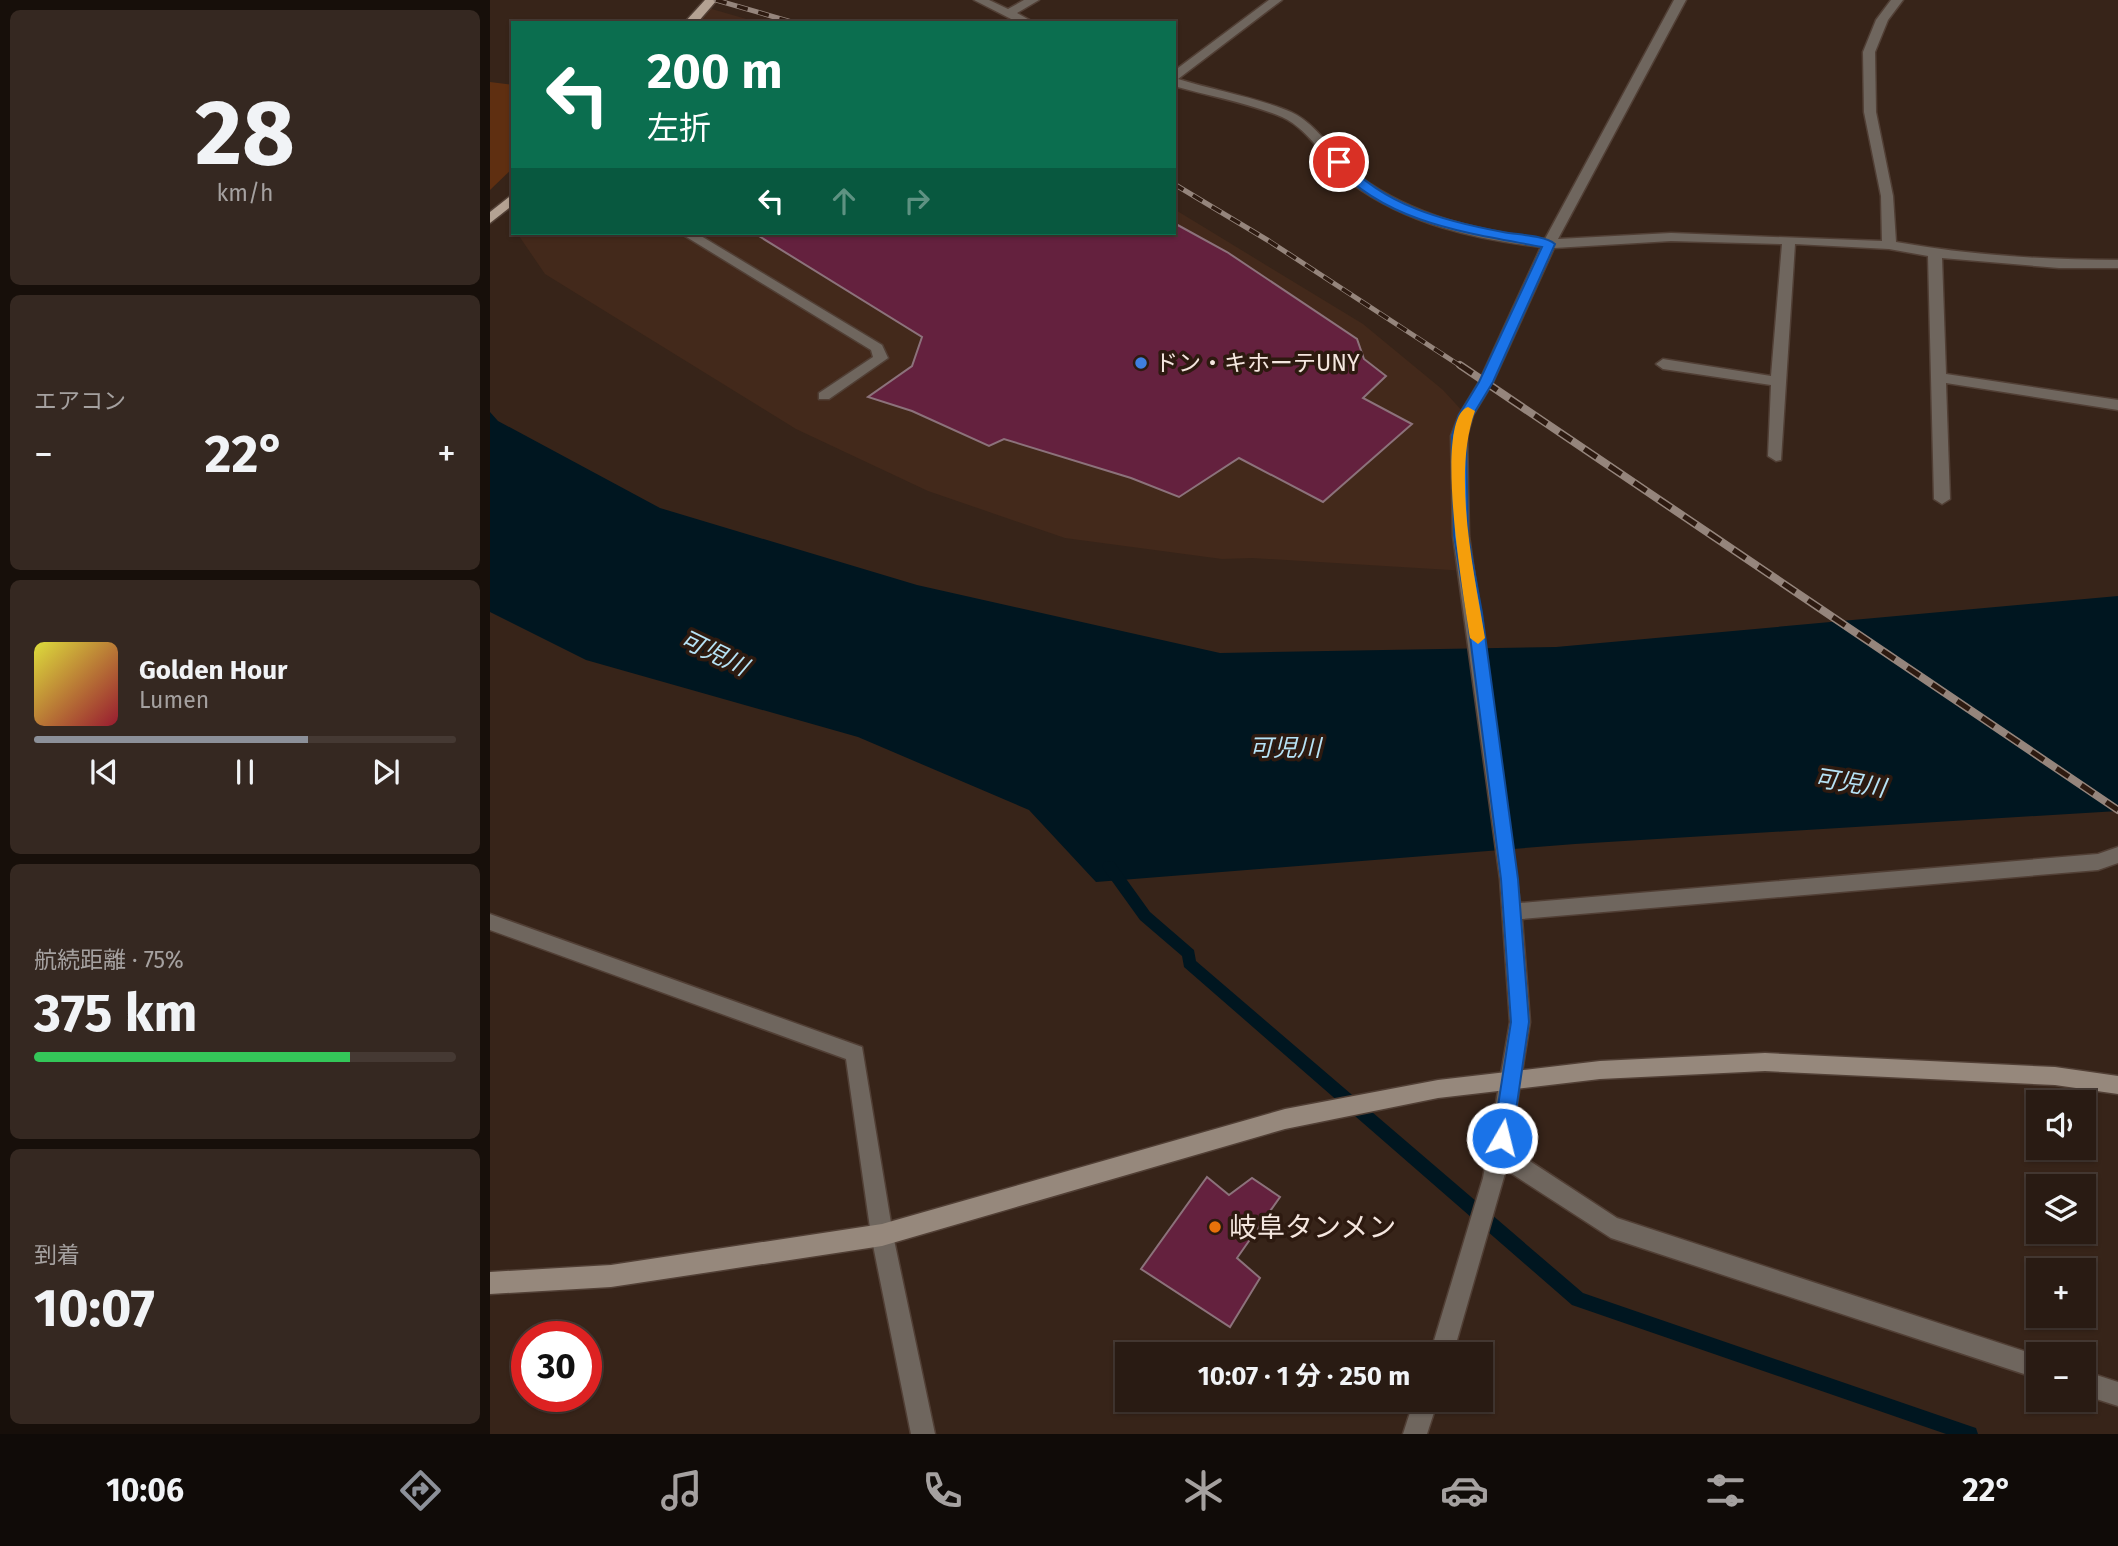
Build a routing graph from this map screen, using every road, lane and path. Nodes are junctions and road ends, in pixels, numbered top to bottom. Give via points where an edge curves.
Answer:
1 (711, 0) edge
2 (980, 0) edge
3 (1033, 0) edge
4 (1276, 0) edge
5 (1680, 0) edge
6 (1896, 0) edge
7 (1010, 12) junction
8 (692, 21) edge
9 (1026, 21) edge
10 (1176, 77) edge
11 (1176, 80) edge
12 (511, 200) edge
13 (490, 219) edge
14 (690, 235) edge
15 (1789, 240) junction
16 (1549, 244) junction
17 (1889, 245) junction
18 (1934, 253) junction
19 (2118, 264) edge
20 (1663, 364) dead end
21 (1938, 377) junction
22 (1778, 382) junction
23 (824, 396) dead end
24 (2118, 405) edge
25 (1776, 456) dead end
26 (1942, 499) dead end
27 (2118, 855) edge
28 (1510, 912) junction
29 (490, 922) edge
30 (1510, 1081) junction
31 (2118, 1085) edge
32 (1499, 1153) junction
33 (882, 1235) junction
34 (490, 1283) edge
35 (1445, 1342) edge
36 (2026, 1364) edge
37 (2096, 1387) edge
38 (2118, 1394) edge
39 (1422, 1412) edge
40 (923, 1434) edge
41 (1415, 1434) edge

1 - 8 main road
2 - 7 street
3 - 7 street
4 - 10 street
5 - 16 street
6 - 17 street via 1869,52 1870,112 1887,196
7 - 9 street
11 - 16 street via 1287,115 1308,129 1354,179 1401,208 1442,224
12 - 13 main road
14 - 23 street via 877,348 881,358
15 - 16 street via 1671,237
15 - 17 street
15 - 22 street
16 - 28 street via 1459,436 1461,536 1475,613
17 - 18 street
18 - 19 street via 2059,264
18 - 21 street
20 - 22 street
21 - 24 street
21 - 26 street
22 - 25 street
27 - 28 street via 2098,862
28 - 30 street via 1520,1022
29 - 33 street via 855,1053
30 - 31 street via 1600,1070 1765,1062 2055,1076
30 - 32 street
30 - 33 street via 1405,1094 1285,1119
32 - 35 street
32 - 36 street via 1611,1227
33 - 34 street via 611,1276
33 - 40 street
37 - 38 street
39 - 41 street

